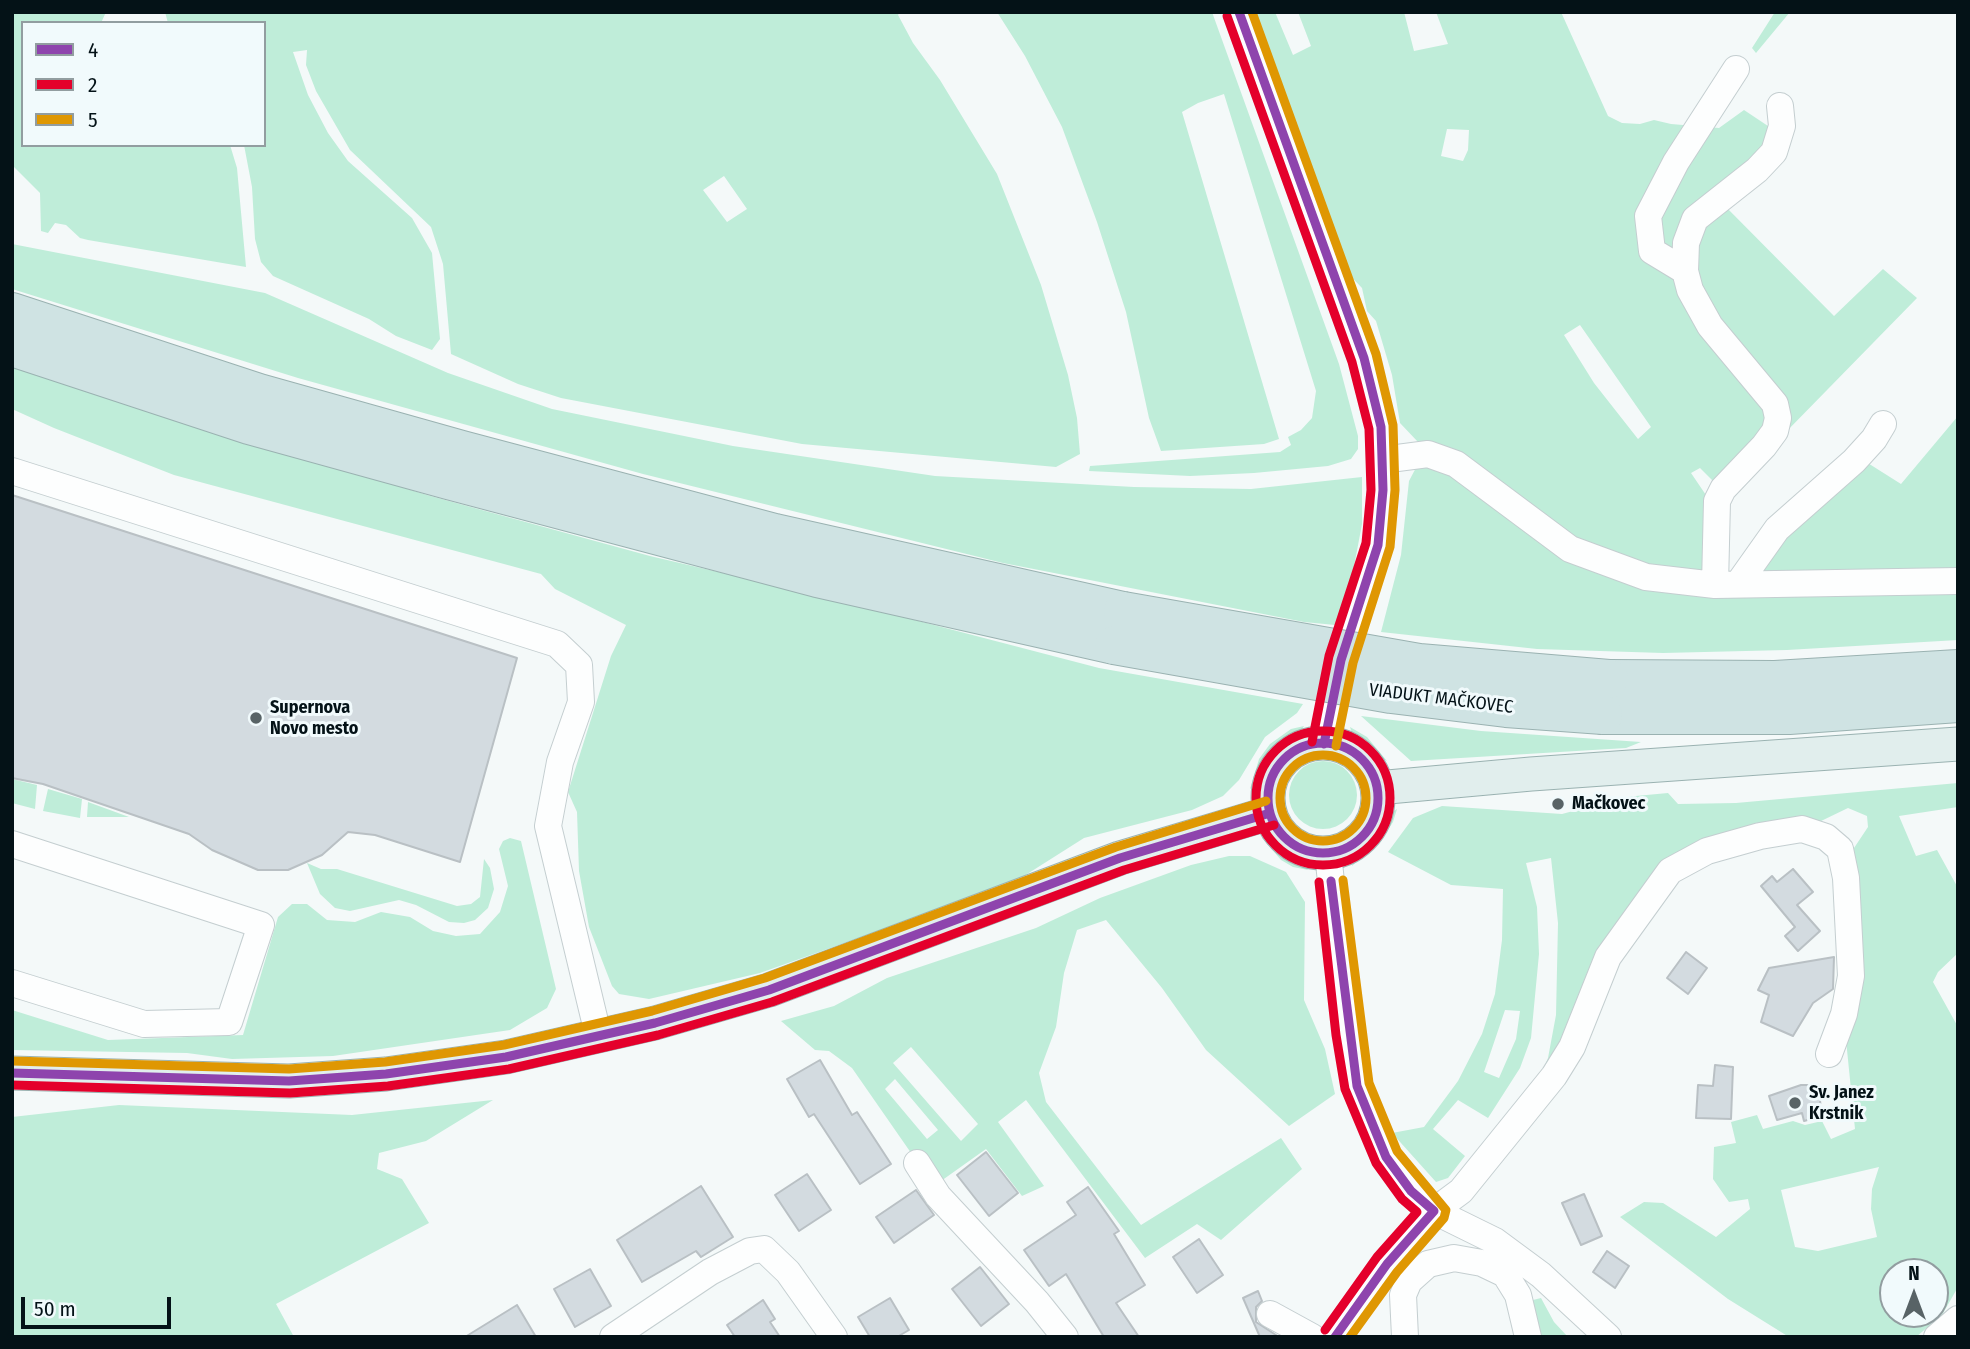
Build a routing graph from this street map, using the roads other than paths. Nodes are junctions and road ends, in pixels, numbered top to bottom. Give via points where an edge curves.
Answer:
1 (1239, 12) edge
2 (1736, 69) dead end
3 (1780, 106) dead end
4 (1685, 271) junction
5 (12, 312) edge
6 (12, 347) edge
7 (1882, 424) dead end
8 (1382, 460) junction
9 (12, 471) edge
10 (1958, 580) edge
11 (1727, 584) junction
12 (1118, 628) junction
13 (1958, 669) edge
14 (1606, 697) junction
15 (1958, 702) edge
16 (1324, 744) junction
17 (1958, 744) edge
18 (1377, 788) junction
19 (1270, 813) junction
20 (12, 844) edge
21 (1328, 853) junction
22 (12, 983) edge
23 (598, 1034) junction
24 (1829, 1054) dead end
25 (12, 1073) edge
26 (917, 1163) dead end
27 (1434, 1211) junction
28 (1270, 1314) dead end
29 (1958, 1320) edge
30 (613, 1337) edge
31 (834, 1337) edge
32 (1065, 1337) edge
33 (1312, 1337) edge
34 (1335, 1337) edge
35 (1405, 1337) edge
36 (1528, 1337) edge
37 (1608, 1337) edge
38 (1937, 1337) edge

1 - 8 street via 1364,358 1381,427
2 - 4 street via 1676,162 1648,216 1652,251
3 - 4 street via 1782,126 1774,152 1695,219 1686,243
4 - 11 street via 1710,326 1775,404 1779,418 1764,446 1717,501
5 - 12 highway via 259,393
6 - 12 highway via 249,425 817,578
7 - 11 street via 1854,461 1777,529
8 - 11 street via 1428,454 1456,464 1570,549 1646,577
8 - 16 street via 1378,545 1342,660
9 - 23 street via 557,644 579,665 581,702 560,762 548,826
10 - 11 street
12 - 14 highway, VIADUKT MAČKOVEC, bridge via 1391,694 1506,708
13 - 14 highway via 1775,680
14 - 15 highway via 1788,715
16 - 18 main road via 1353,752 1372,772
16 - 19 main road via 1310,744 1280,762 1267,795
17 - 18 main road
18 - 21 main road via 1376,816 1368,830 1343,850
19 - 21 main road via 1275,827 1291,844 1312,853
19 - 23 main road via 1120,858 769,990
20 - 22 street via 261,925 229,1021 144,1024
21 - 27 street via 1357,1086 1386,1157
23 - 25 main road via 451,1065 289,1081
24 - 27 street via 1844,1014 1851,976 1840,849 1826,837 1802,829 1707,851 1670,871 1643,905 1608,957 1572,1047 1555,1076 1461,1191
26 - 32 street via 938,1196
27 - 34 street via 1387,1264
27 - 37 street via 1504,1248 1541,1275
28 - 33 street
29 - 38 street
30 - 31 street via 710,1272 750,1251 764,1250 788,1272
35 - 36 street via 1403,1295 1409,1282 1428,1265 1454,1258 1482,1263 1504,1274 1518,1295

